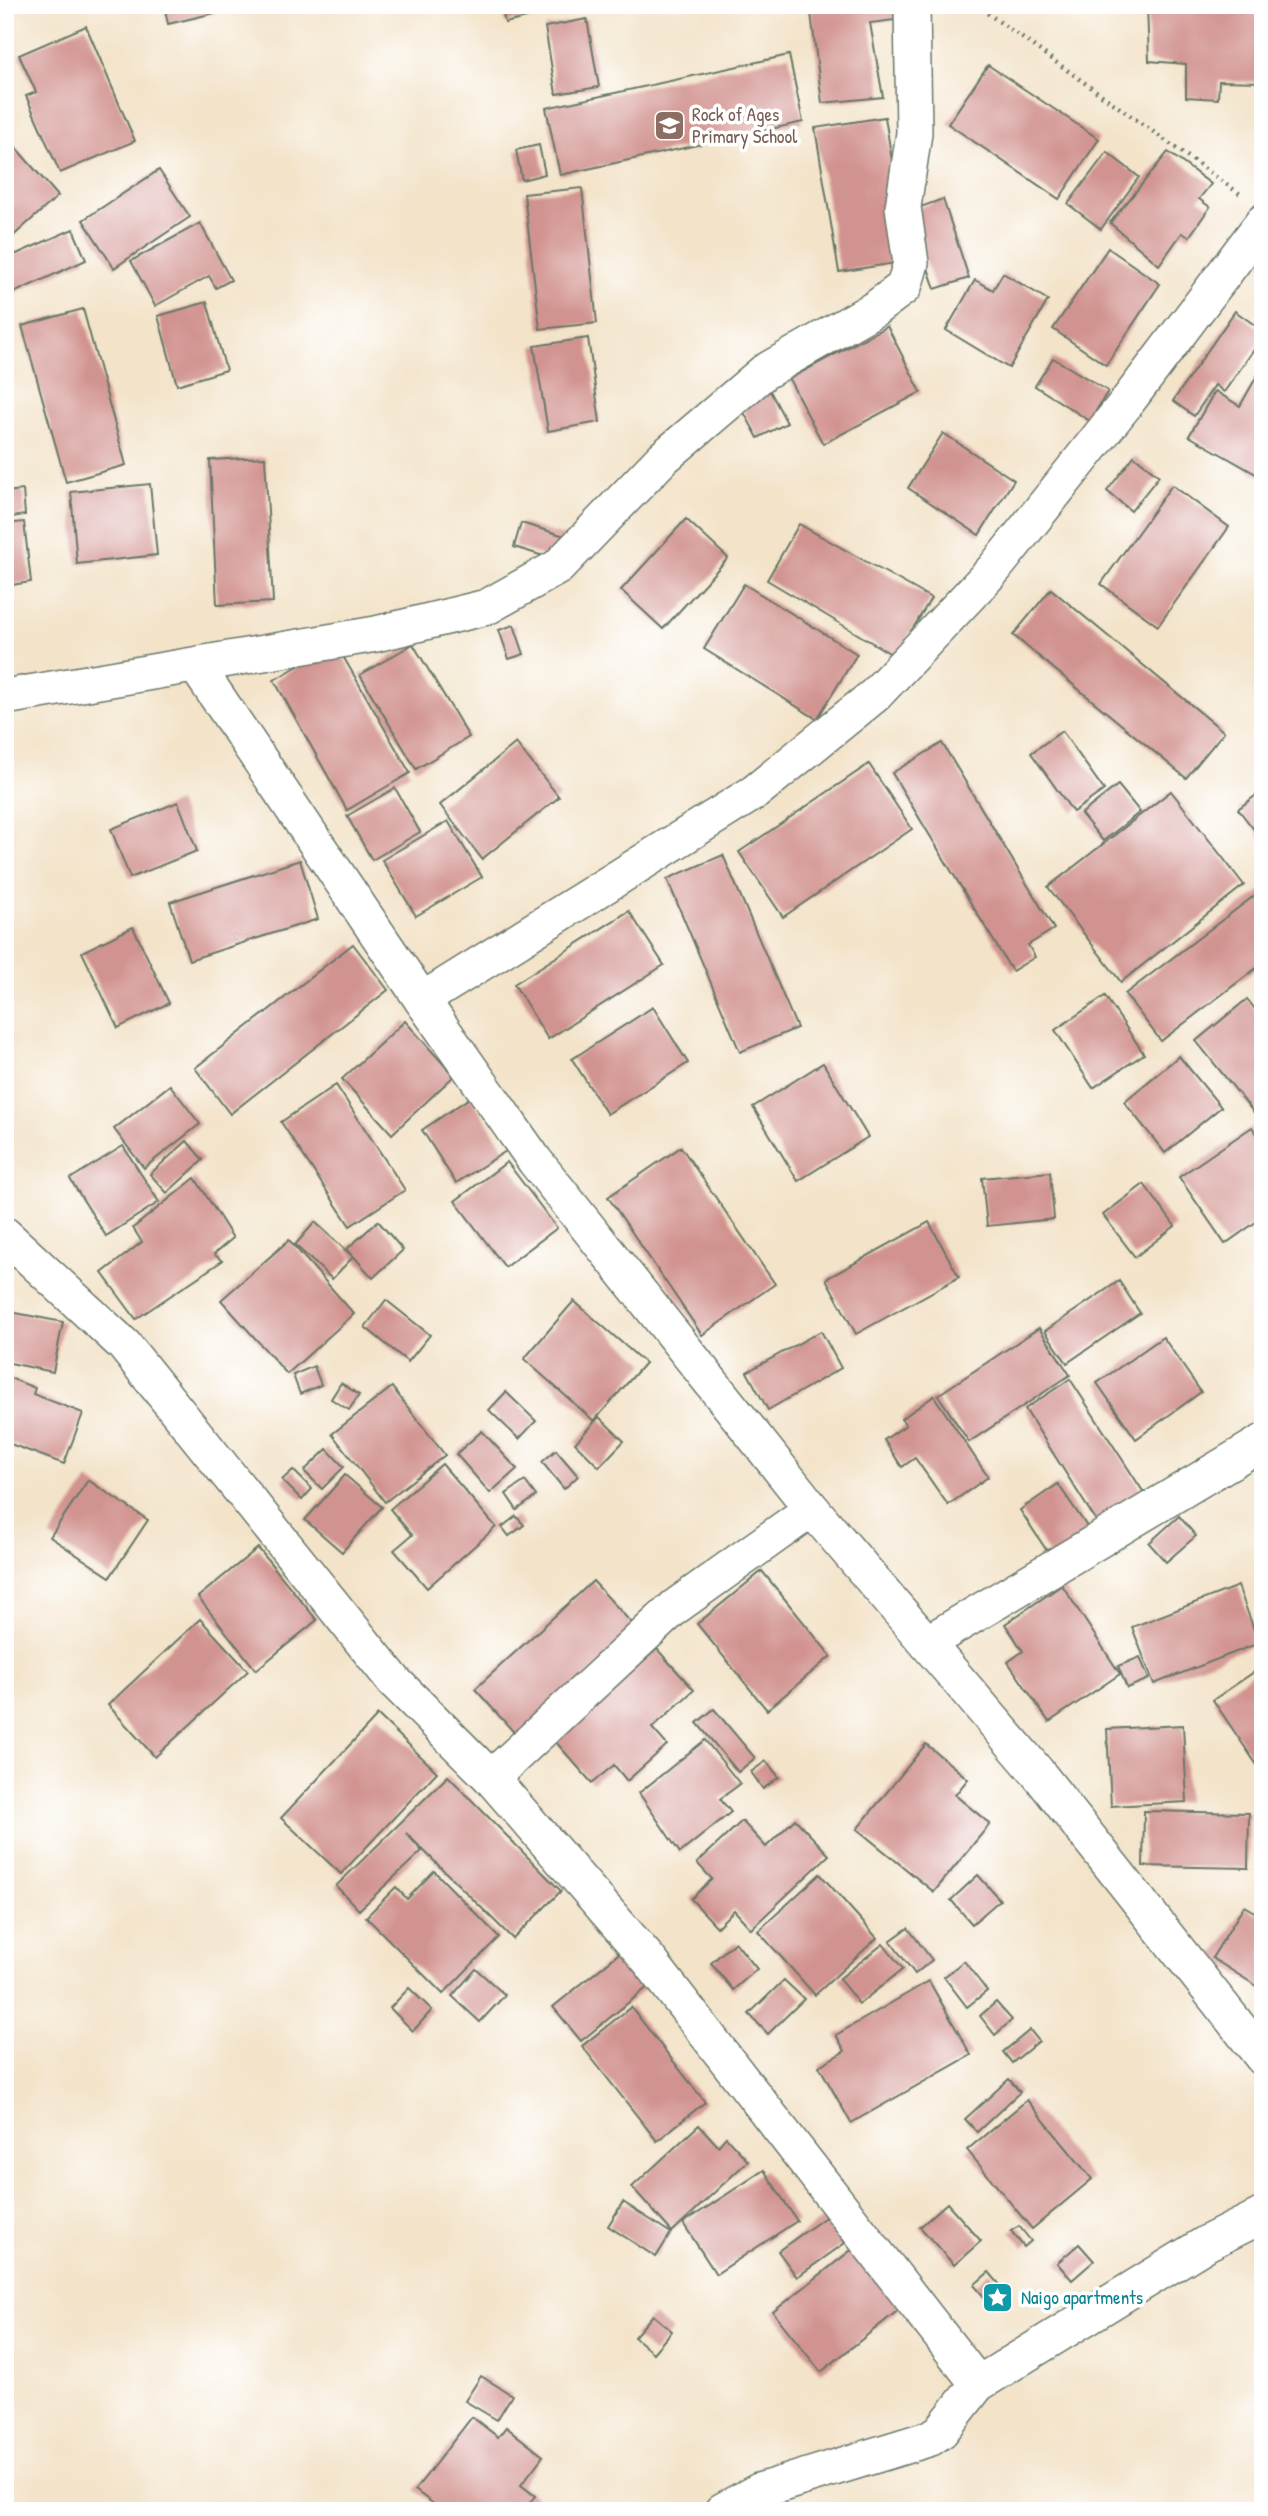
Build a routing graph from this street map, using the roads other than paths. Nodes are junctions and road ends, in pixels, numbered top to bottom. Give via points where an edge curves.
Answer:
1 (912, 5) edge
2 (1263, 222) edge
3 (197, 667) junction
4 (5, 697) edge
5 (422, 1000) junction
6 (5, 1235) edge
7 (1263, 1442) edge
8 (812, 1509) junction
9 (927, 1643) junction
10 (491, 1778) junction
11 (1263, 2058) edge
12 (1263, 2215) edge
13 (978, 2384) junction
14 (722, 2511) edge

1 - 3 street via 915,133 903,207 911,263 904,287 764,372 663,458 558,566 487,607 376,634
2 - 5 street via 994,569 875,695 755,792
3 - 4 street
3 - 5 street
5 - 8 street via 535,1161
6 - 10 street via 124,1345 394,1681
7 - 9 street
8 - 9 street
8 - 10 street via 676,1608
9 - 11 street via 1037,1772
10 - 13 street via 649,1960
12 - 13 street via 1207,2243
13 - 14 street via 932,2438 760,2491

